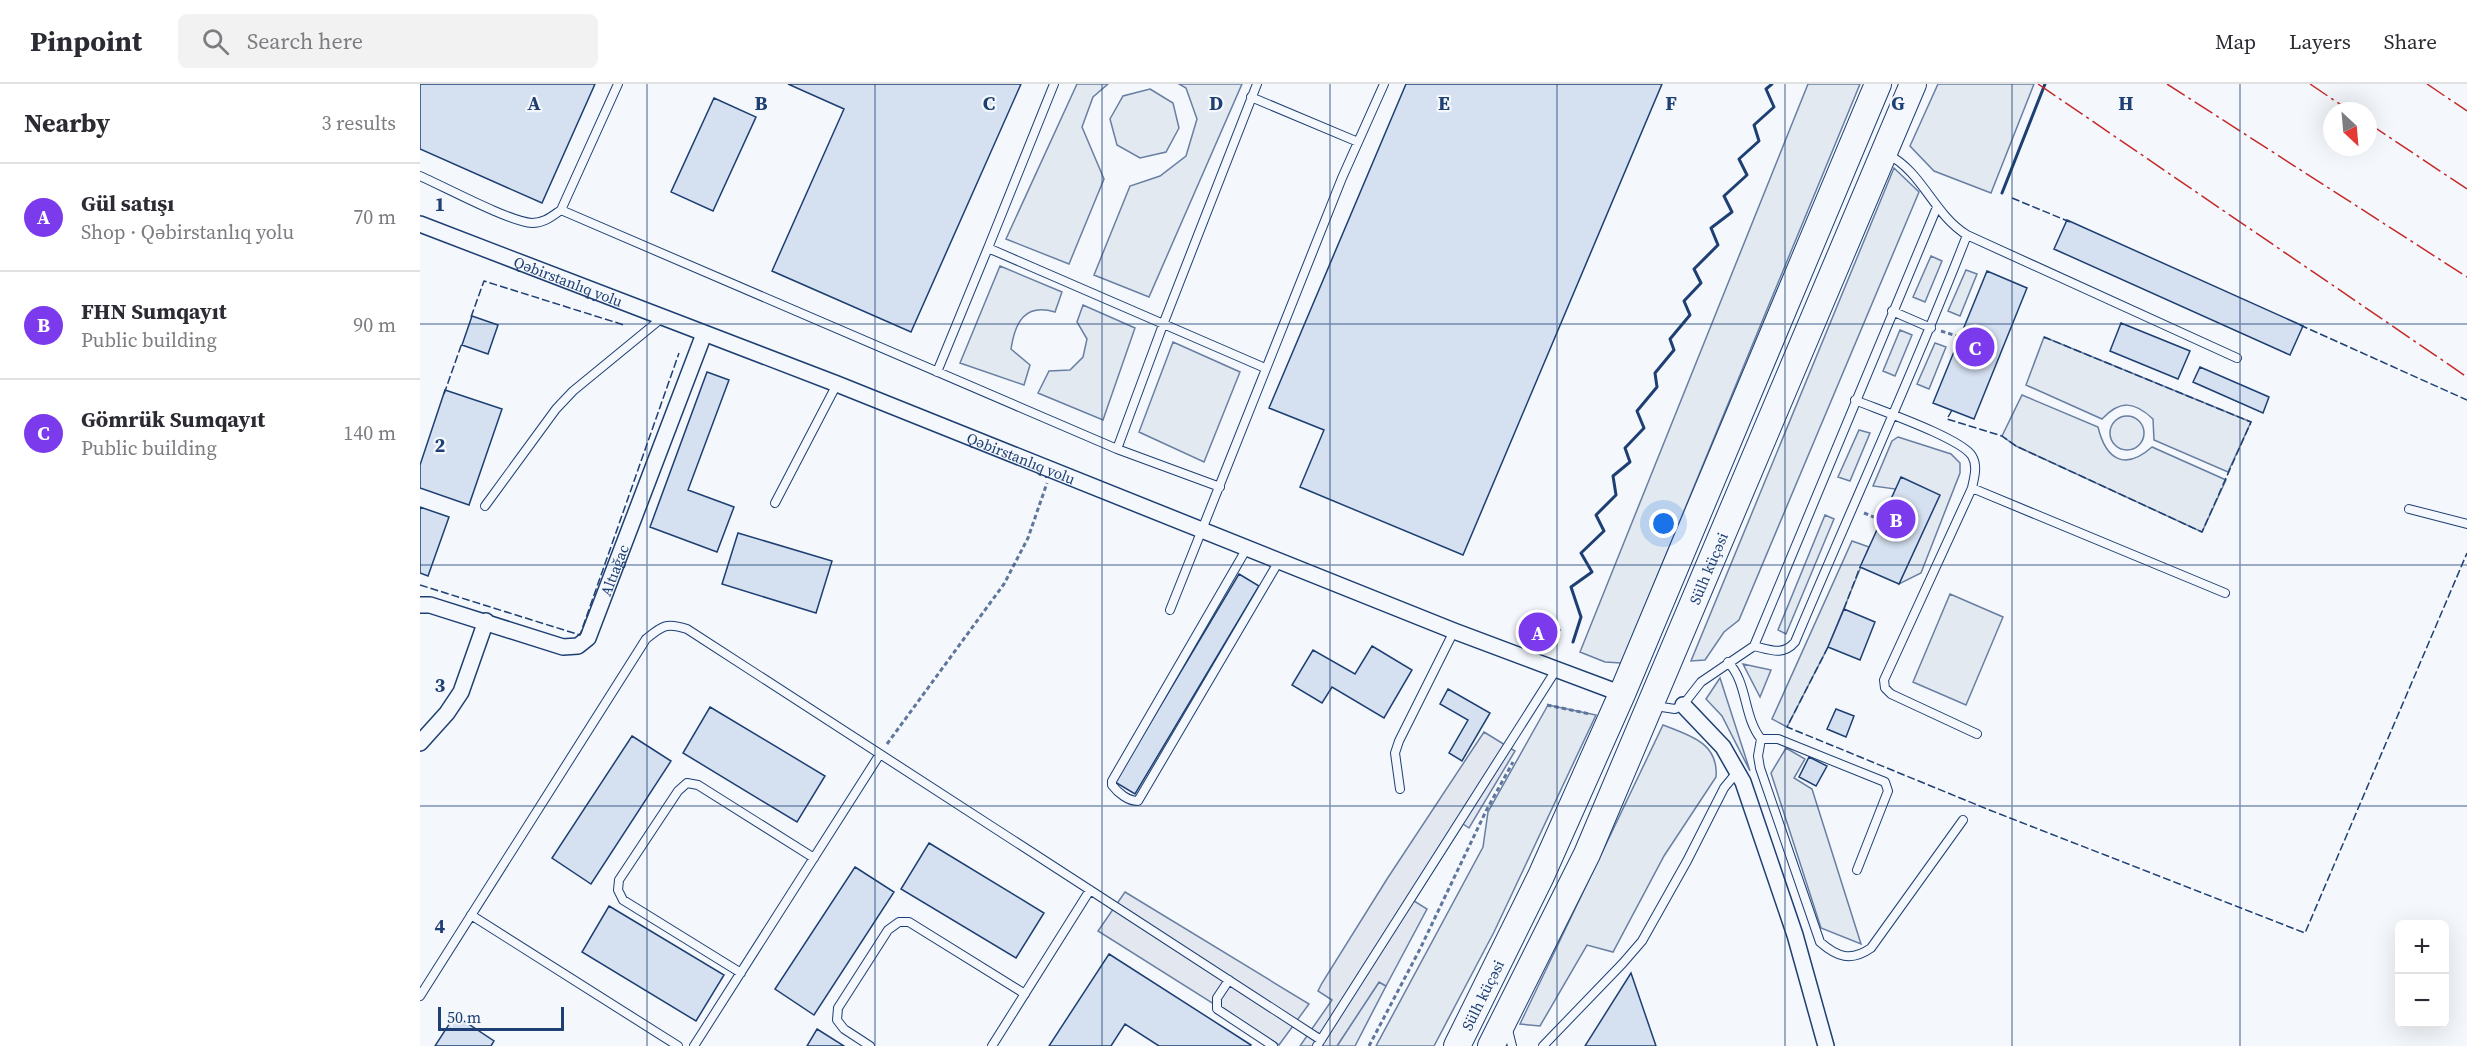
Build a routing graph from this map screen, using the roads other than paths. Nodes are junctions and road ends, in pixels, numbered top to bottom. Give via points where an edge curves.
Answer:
1 (618, 84) edge
2 (1054, 84) edge
3 (1257, 84) edge
4 (1384, 84) edge
5 (1878, 84) edge
6 (1913, 84) edge
7 (1251, 97) junction
8 (1358, 142) junction
9 (1885, 153) junction
10 (420, 176) edge
11 (1937, 207) junction
12 (561, 210) junction
13 (420, 224) edge
14 (1967, 235) junction
15 (988, 248) junction
16 (1892, 312) junction
17 (662, 318) junction
18 (1164, 322) junction
19 (1931, 328) junction
20 (704, 334) junction
21 (2237, 358) dead end
22 (1265, 368) junction
23 (938, 372) junction
24 (837, 384) junction
25 (1855, 400) junction
26 (1892, 415) junction
27 (1117, 449) junction
28 (1220, 487) junction
29 (1972, 488) junction
30 (775, 503) dead end
31 (485, 506) dead end
32 (2409, 509) dead end
33 (2467, 524) edge
34 (1202, 530) junction
35 (1248, 548) junction
36 (1279, 561) junction
37 (2225, 593) dead end
38 (420, 605) edge
39 (1170, 610) dead end
40 (486, 621) junction
41 (1454, 632) junction
42 (1754, 646) junction
43 (1728, 662) junction
44 (1556, 670) junction
45 (1622, 694) junction
46 (1651, 705) junction
47 (1683, 705) junction
48 (1977, 734) dead end
49 (1761, 738) junction
50 (420, 744) edge
51 (880, 754) junction
52 (1738, 771) junction
53 (1400, 789) dead end
54 (1963, 820) dead end
55 (814, 858) junction
56 (1857, 870) dead end
57 (1090, 890) junction
58 (471, 915) junction
59 (741, 973) junction
60 (1229, 980) junction
61 (1025, 994) junction
62 (420, 996) edge
63 (1505, 1018) junction
64 (1319, 1043) edge
65 (678, 1046) edge
66 (694, 1046) edge
67 (870, 1046) edge
68 (992, 1046) edge
69 (1273, 1046) edge
70 (1457, 1046) edge
71 (1491, 1046) edge
72 (1512, 1046) edge
73 (1543, 1046) edge
74 (1826, 1046) edge

1 - 12 lane
2 - 15 lane
3 - 7 lane
4 - 8 lane
5 - 45 highway, Sülh küçəsi
6 - 9 highway, Sülh küçəsi
7 - 8 lane
7 - 18 lane
8 - 22 lane
9 - 11 lane via 1910,169
9 - 46 highway, Sülh küçəsi
10 - 12 lane via 530,223 547,221
11 - 14 lane via 1955,228
11 - 16 lane
12 - 23 lane
13 - 17 street, Qəbirstanlıq yolu
14 - 19 lane
14 - 21 lane
15 - 18 lane
15 - 23 lane
16 - 19 lane
16 - 25 lane
17 - 20 street, Qəbirstanlıq yolu
17 - 31 lane via 556,409
18 - 22 lane
18 - 27 lane
19 - 26 lane
20 - 24 street, Qəbirstanlıq yolu
20 - 40 street, Altıağac via 588,639 578,646 563,647
22 - 28 lane
23 - 27 lane
24 - 30 lane
24 - 34 street, Qəbirstanlıq yolu
25 - 26 lane
25 - 42 lane
26 - 29 lane via 1965,448 1976,468
26 - 42 lane via 1795,642 1778,652
27 - 28 lane
28 - 34 lane
29 - 37 lane
29 - 48 lane via 1884,680 1891,694
32 - 33 lane
34 - 35 street, Qəbirstanlıq yolu
34 - 39 lane
35 - 36 street, Qəbirstanlıq yolu
35 - 36 lane via 1112,781 1115,790 1131,800 1138,801
36 - 41 street, Qəbirstanlıq yolu
38 - 40 street, Altıağac
40 - 50 street via 460,692
41 - 44 street, Qəbirstanlıq yolu
41 - 53 lane via 1399,741 1395,753
42 - 43 lane
43 - 47 lane via 1701,682
43 - 49 lane via 1739,678 1750,720
44 - 45 street, Qəbirstanlıq yolu
44 - 64 lane
45 - 46 highway
45 - 70 highway, Sülh küçəsi via 1542,876
46 - 47 lane via 1665,709
46 - 63 highway, Sülh küçəsi via 1571,889
47 - 52 street via 1712,733
49 - 54 lane via 1760,768 1820,942 1833,953 1845,957 1871,948
49 - 56 lane via 1788,742 1885,782 1888,791
51 - 55 lane
51 - 57 lane
51 - 58 lane via 687,629 661,626 646,639
52 - 73 lane via 1724,788 1642,941
52 - 74 street via 1795,935
55 - 59 lane
55 - 59 lane via 698,785 687,783 619,880 623,900
57 - 60 lane
57 - 61 lane
58 - 62 lane
58 - 65 lane
59 - 66 lane
60 - 64 lane
60 - 69 lane via 1217,998 1217,1009
61 - 67 lane via 909,922 899,922 888,930 838,1008 837,1020 844,1029
61 - 68 lane
63 - 71 highway, Sülh küçəsi
63 - 72 lane

